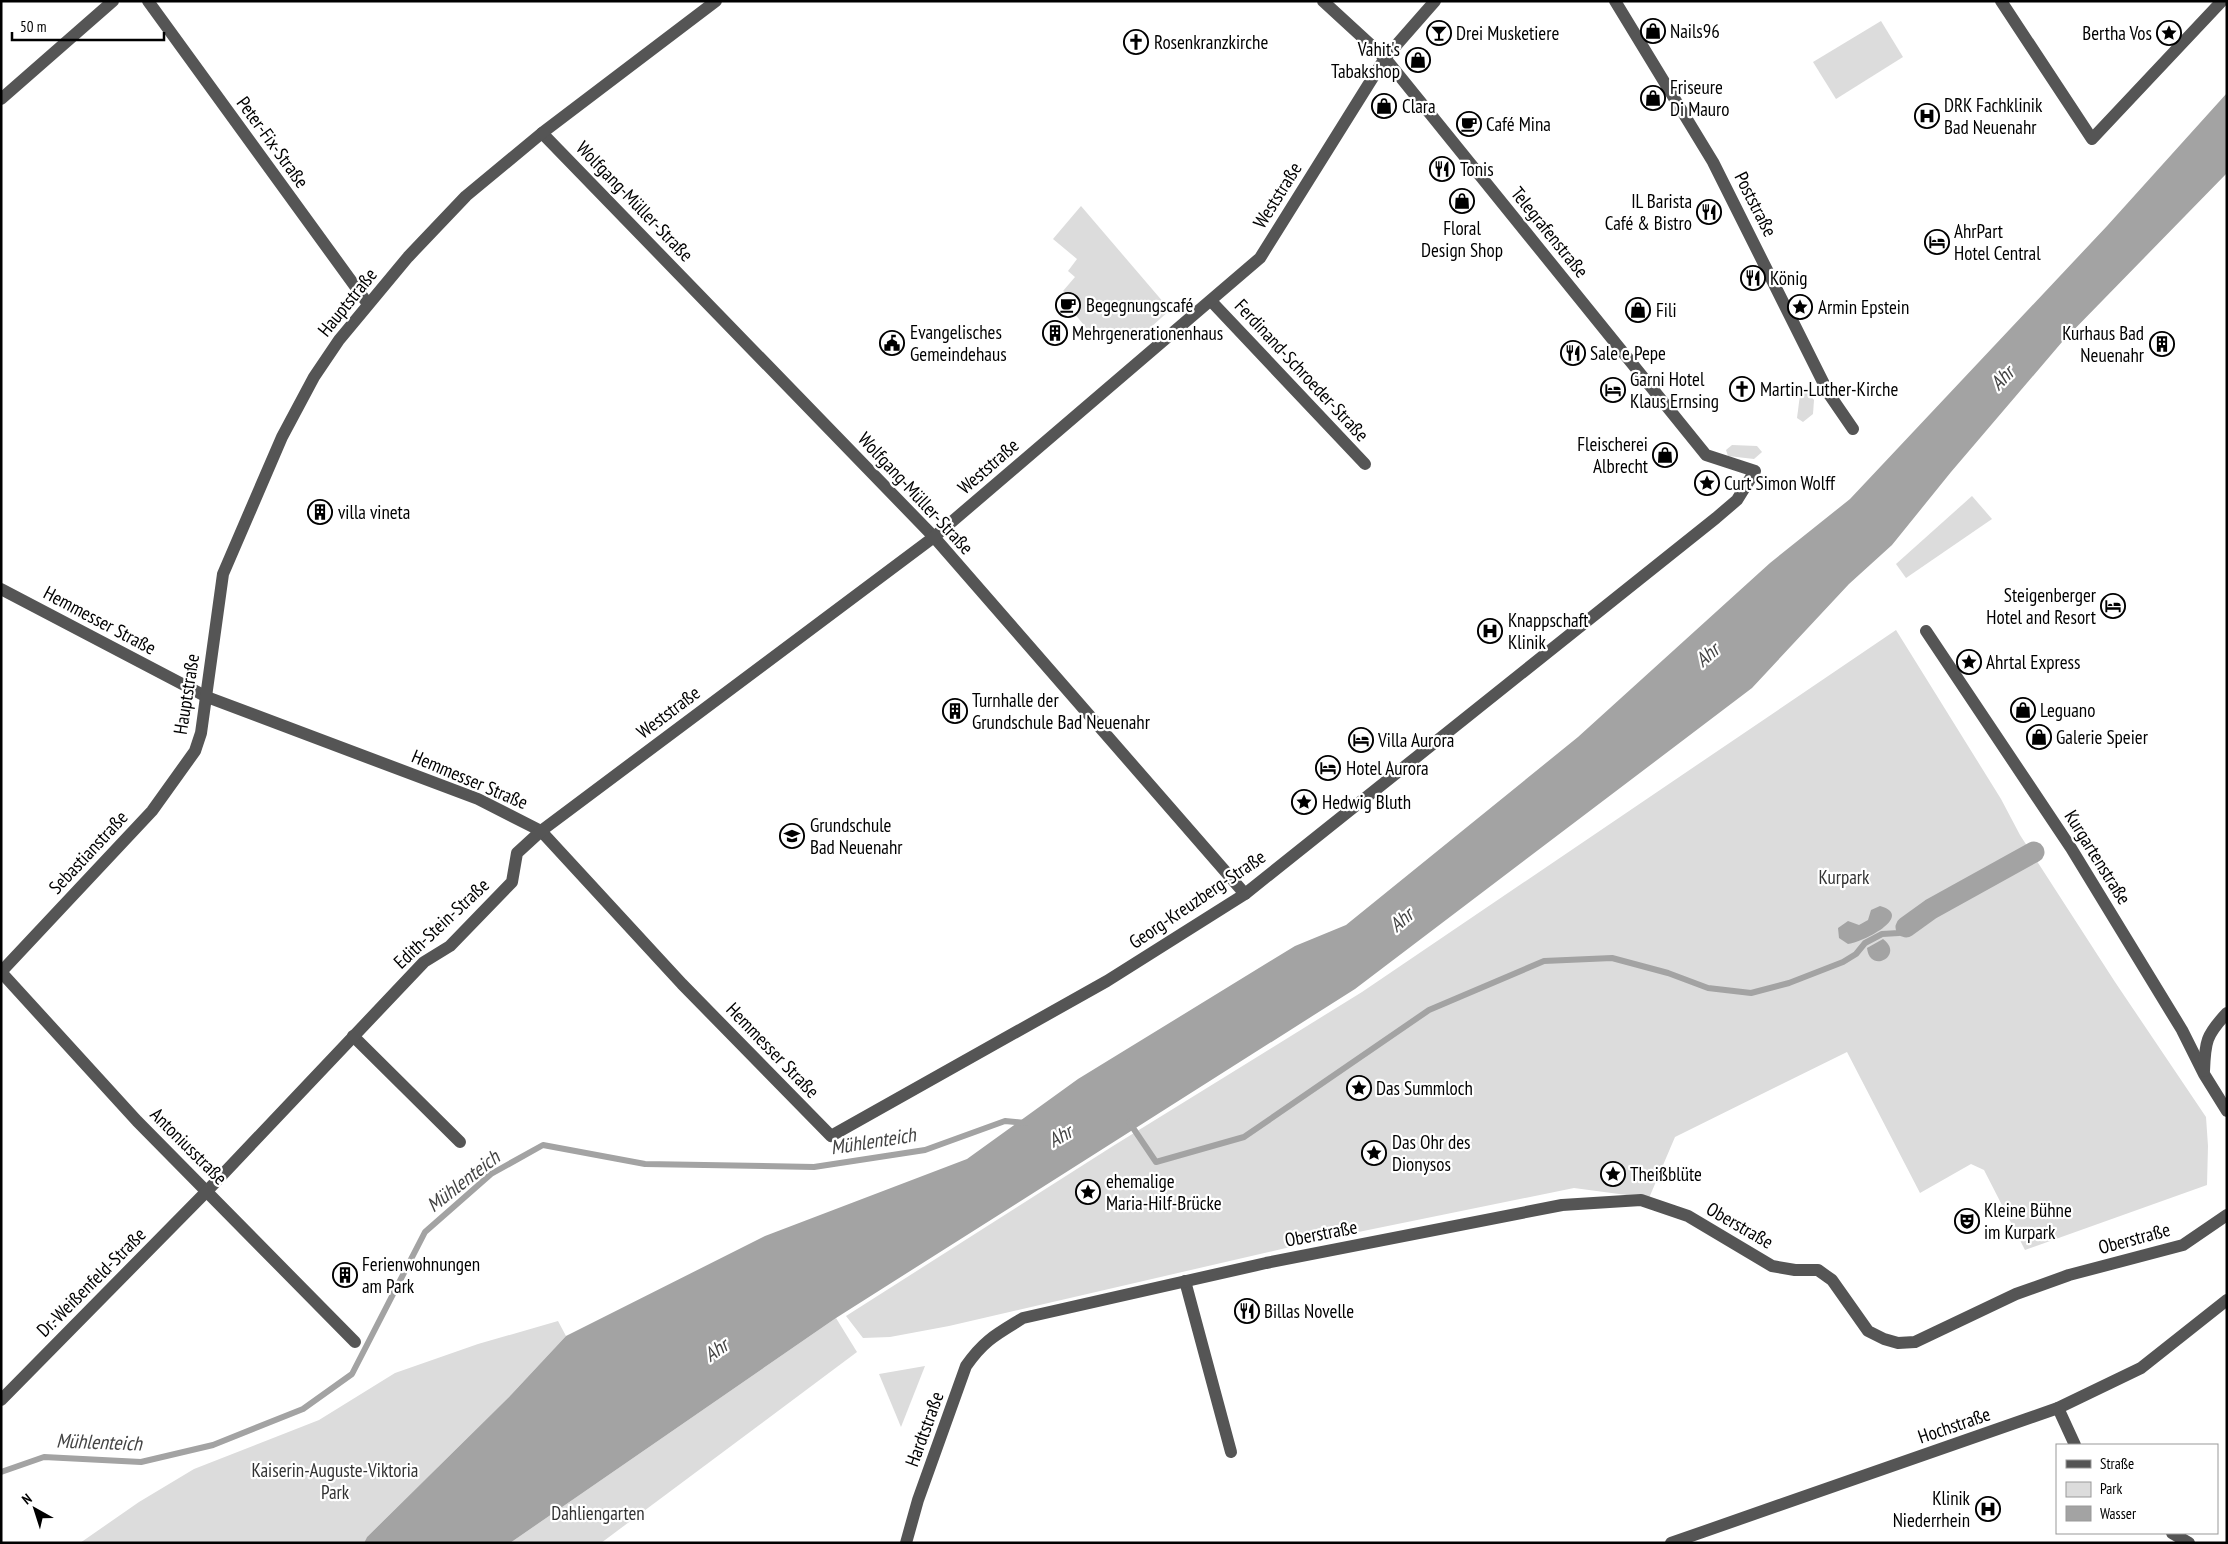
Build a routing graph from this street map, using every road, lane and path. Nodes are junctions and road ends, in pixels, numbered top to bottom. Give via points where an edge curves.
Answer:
1 (113, 1) edge
2 (148, 1) edge
3 (716, 1) edge
4 (1323, 1) edge
5 (1435, 1) edge
6 (1615, 1) edge
7 (2001, 1) edge
8 (2222, 1) edge
9 (1385, 58) junction
10 (1, 99) edge
11 (542, 133) junction
12 (1211, 301) junction
13 (368, 304) junction
14 (1853, 429) dead end
15 (1365, 464) dead end
16 (1756, 472) joint
17 (934, 537) junction
18 (1, 590) edge
19 (1926, 631) dead end
20 (206, 697) junction
21 (195, 751) joint
22 (541, 831) junction
23 (1245, 894) junction
24 (1, 972) edge
25 (2227, 1013) edge
26 (353, 1036) junction
27 (2204, 1074) junction
28 (2227, 1111) edge
29 (831, 1136) joint
30 (460, 1142) dead end
31 (207, 1191) junction
32 (2227, 1215) edge
33 (1184, 1281) junction
34 (2227, 1300) edge
35 (992, 1336) joint
36 (355, 1342) dead end
37 (1, 1400) edge
38 (2058, 1408) junction
39 (2075, 1444) edge
40 (1231, 1452) dead end
41 (2174, 1534) edge
42 (906, 1543) edge
43 (1671, 1543) edge
44 (2188, 1543) edge

1 - 10 street
2 - 13 street, Peter-Fix-Straße
3 - 11 street, Hauptstraße
4 - 9 street, Telegrafenstraße
5 - 9 street, Weststraße
6 - 14 street, Poststraße via 1713,162 1829,394
7 - 8 street via 2092,139
9 - 12 street, Weststraße via 1260,258
9 - 16 street, Telegrafenstraße via 1706,455
11 - 13 street, Hauptstraße via 466,196
11 - 17 street, Wolfgang-Müller-Straße
12 - 15 street, Ferdinand-Schroeder-Straße
12 - 17 street, Weststraße
13 - 20 street, Hauptstraße via 314,376 282,437 223,574
16 - 23 street, Georg-Kreuzberg-Straße via 1737,500 1716,518
17 - 22 street, Weststraße
17 - 23 street, Wolfgang-Müller-Straße
18 - 20 street, Hemmesser Straße
19 - 27 street, Kurgartenstraße via 2071,848 2182,1030
20 - 21 street, Hauptstraße via 202,733
20 - 22 street, Hemmesser Straße via 478,799
21 - 24 street, Sebastianstraße via 152,811
22 - 26 street, Edith-Stein-Straße via 517,853 512,882 450,946 424,962
22 - 29 street, Hemmesser Straße via 682,984
23 - 29 street, Georg-Kreuzberg-Straße via 1107,981
24 - 31 street, Antoniusstraße via 137,1121
25 - 27 street via 2205,1043
26 - 30 street
26 - 31 street, Edith-Stein-Straße
27 - 28 street, Kurgartenstraße
31 - 36 street, Antoniusstraße
31 - 37 street, Dr.-Weißenfeld-Straße
32 - 33 street, Oberstraße via 2183,1245 2069,1275 1989,1306 1915,1342 1898,1343 1868,1331 1832,1280 1818,1270 1772,1266 1688,1216 1641,1200 1562,1205
33 - 35 street, Oberstraße via 1023,1318
33 - 40 street
34 - 38 street, Hochstraße via 2141,1368
35 - 42 street, Hardtstraße via 966,1366
38 - 39 street
38 - 43 street, Hochstraße
41 - 44 street

